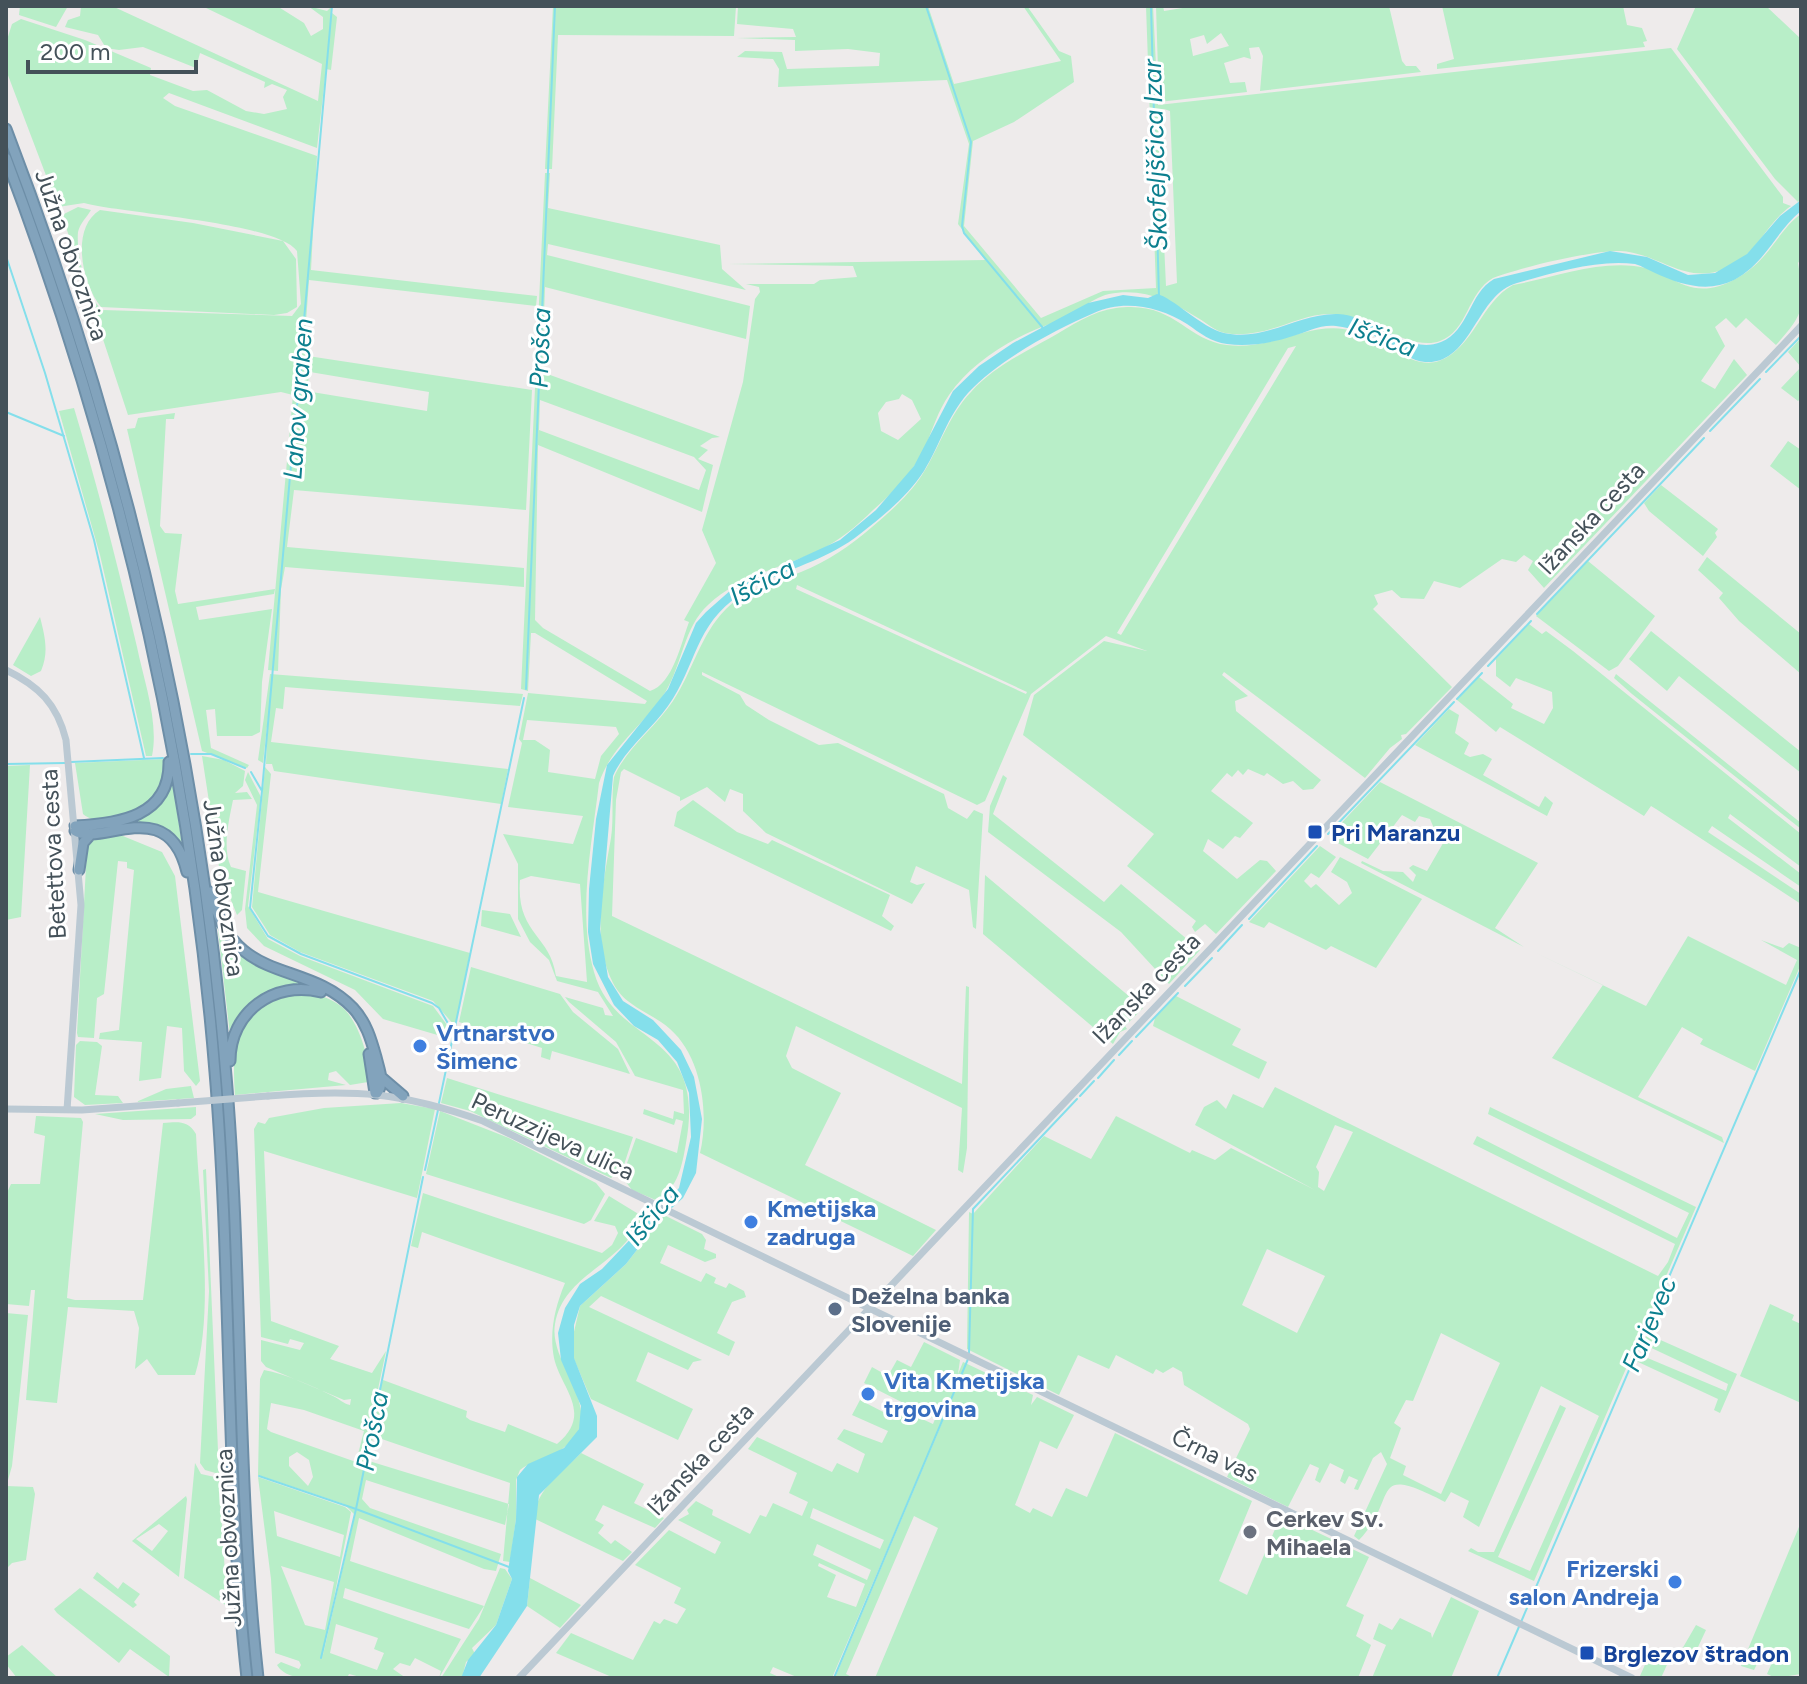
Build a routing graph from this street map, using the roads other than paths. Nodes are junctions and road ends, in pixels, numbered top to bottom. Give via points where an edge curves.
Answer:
1 (6, 129) edge
2 (6, 158) edge
3 (1801, 326) edge
4 (150, 636) junction
5 (6, 670) edge
6 (75, 828) junction
7 (92, 833) junction
8 (201, 855) junction
9 (79, 870) junction
10 (198, 914) junction
11 (381, 1076) junction
12 (226, 1079) junction
13 (376, 1093) junction
14 (403, 1096) junction
15 (6, 1109) edge
16 (67, 1110) junction
17 (869, 1308) junction
18 (247, 1678) edge
19 (258, 1678) edge
20 (519, 1678) edge
21 (1632, 1678) edge

1 - 8 highway, Južna obvoznica via 46,233 126,492 166,656
2 - 4 highway, Južna obvoznica via 94,417
3 - 17 street, Ižanska cesta
4 - 6 highway via 169,763 165,787 151,807 135,816
4 - 10 highway, Južna obvoznica
5 - 6 street, Betettova cesta via 38,688 62,724
6 - 7 highway
6 - 9 street, Betettova cesta
7 - 9 highway via 83,843
7 - 10 highway via 139,827 166,838 185,864
8 - 11 highway via 215,907 229,934 262,963 328,990 350,1005 368,1032
8 - 12 highway, Južna obvoznica
9 - 16 street, Betettova cesta via 78,978
10 - 18 highway, Južna obvoznica via 223,1173 236,1533
11 - 13 highway
11 - 14 highway
12 - 13 highway via 233,1038 247,1012 269,996 305,989 334,999 356,1019 368,1045
12 - 19 highway, Južna obvoznica via 246,1532
13 - 14 street, Peruzzijeva ulica
13 - 16 street, Peruzzijeva ulica, bridge
14 - 17 street, Peruzzijeva ulica via 483,1121
15 - 16 street, Peruzzijeva ulica
17 - 20 street, Ižanska cesta
17 - 21 street, Črna vas

